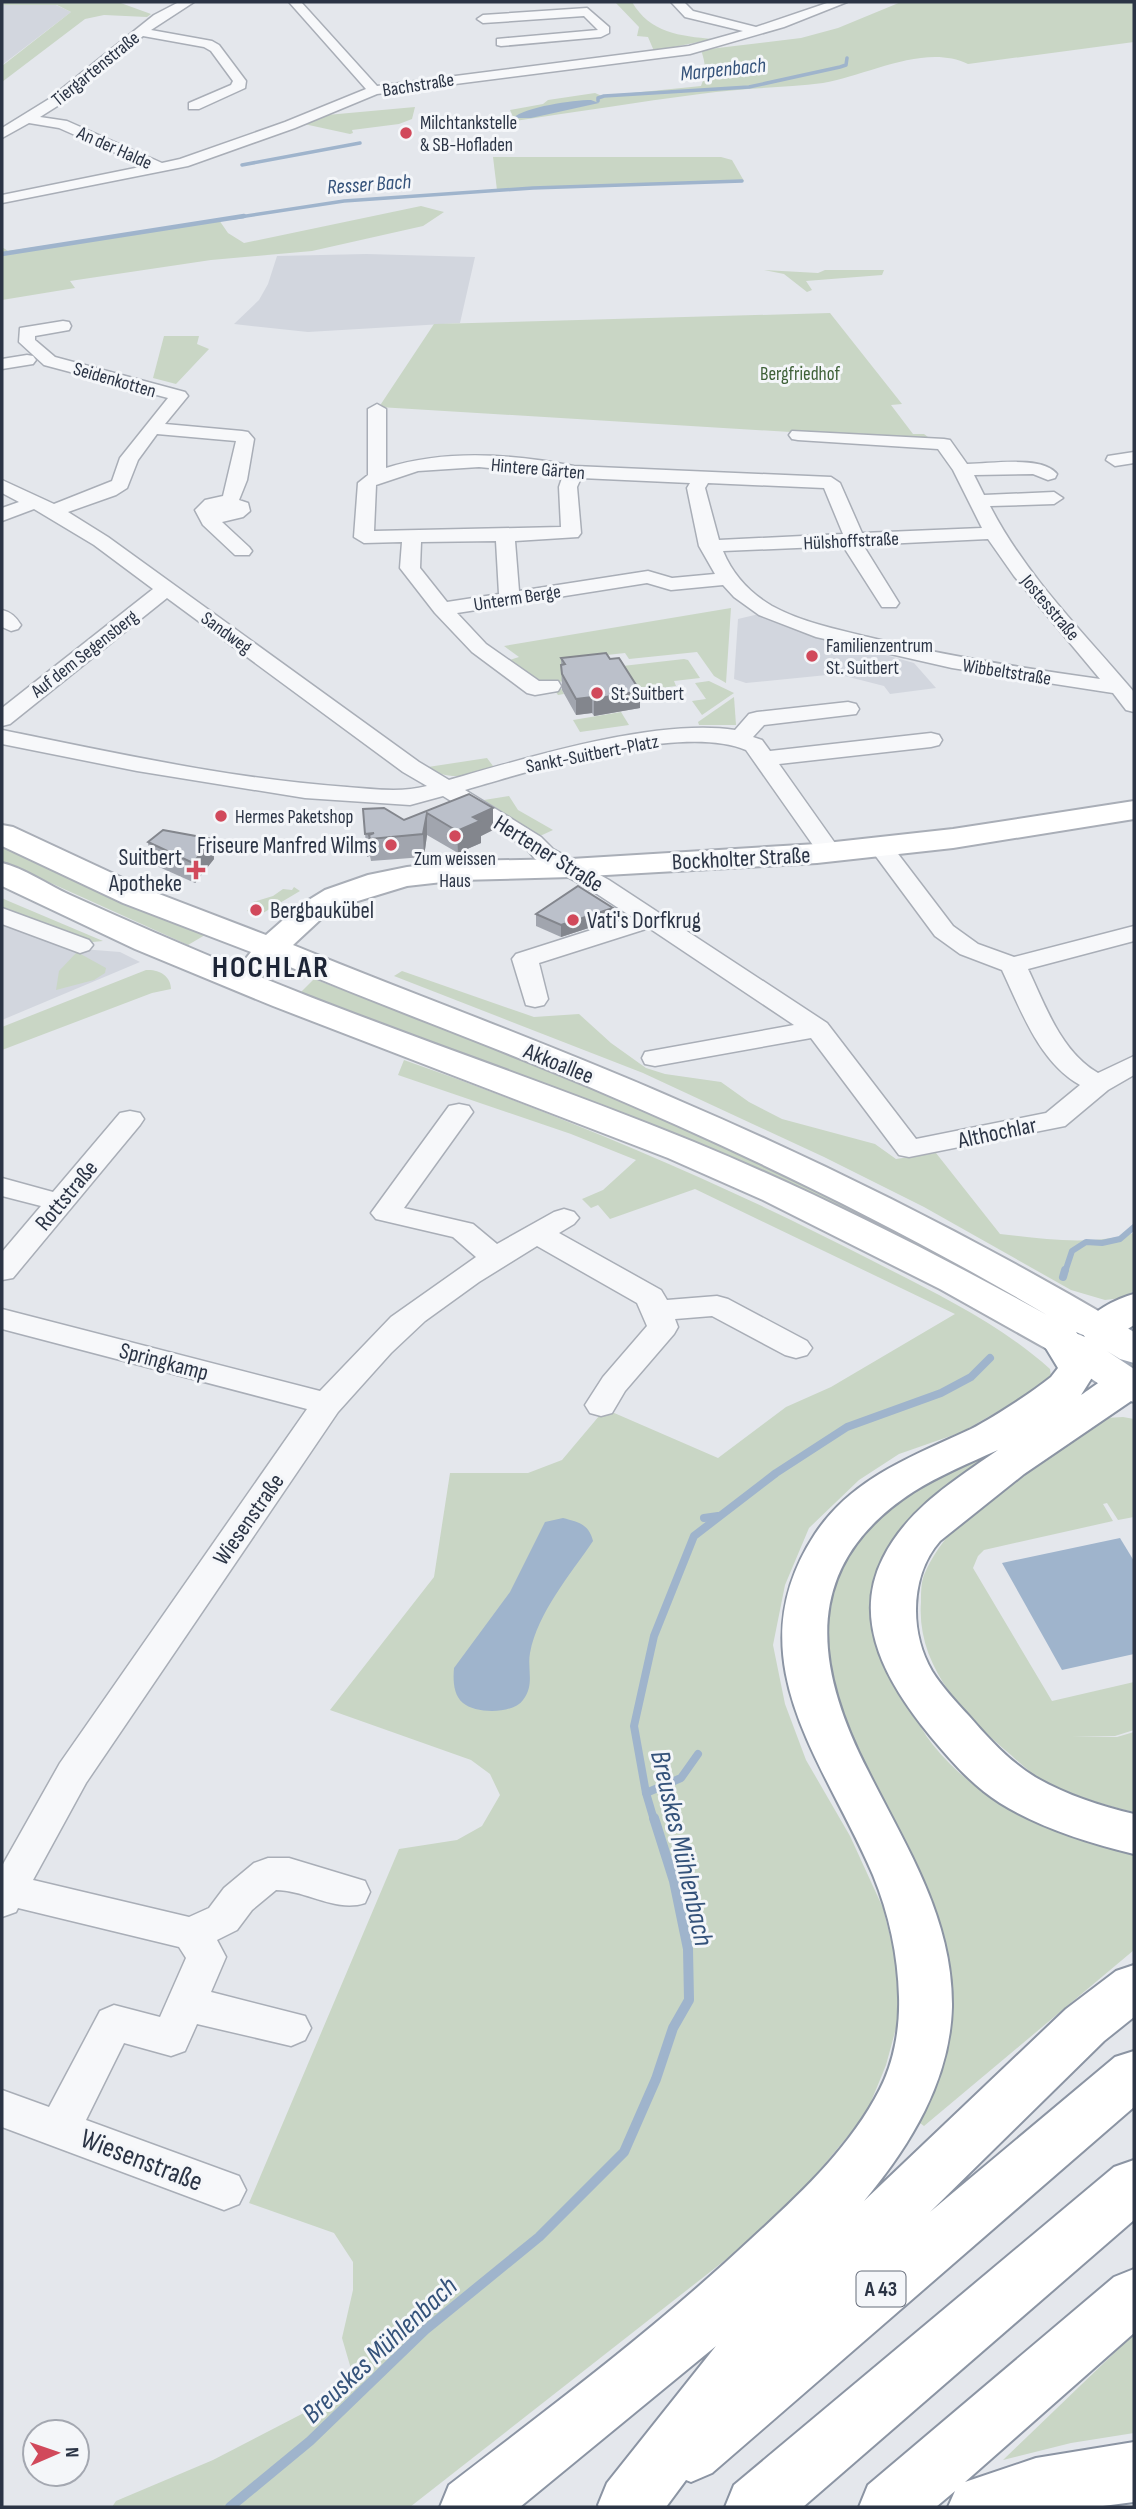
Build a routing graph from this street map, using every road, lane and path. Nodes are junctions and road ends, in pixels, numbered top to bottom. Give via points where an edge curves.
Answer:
1 (188, 2) edge
2 (295, 2) edge
3 (677, 2) edge
4 (814, 2) edge
5 (836, 3) edge
6 (758, 31) junction
7 (141, 32) junction
8 (511, 56) junction
9 (374, 90) junction
10 (194, 106) dead end
11 (27, 119) junction
12 (2, 134) edge
13 (161, 167) junction
14 (2, 199) edge
15 (63, 327) dead end
16 (49, 360) junction
17 (2, 364) edge
18 (377, 409) dead end
19 (152, 428) junction
20 (798, 435) dead end
21 (962, 470) junction
22 (574, 472) junction
23 (377, 477) junction
24 (701, 479) junction
25 (2, 486) edge
26 (979, 502) junction
27 (44, 507) junction
28 (2, 515) edge
29 (994, 533) junction
30 (505, 534) junction
31 (412, 536) junction
32 (854, 538) junction
33 (709, 546) junction
34 (242, 551) dead end
35 (728, 579) junction
36 (167, 588) junction
37 (509, 598) junction
38 (889, 603) dead end
39 (442, 609) junction
40 (550, 686) dead end
41 (1120, 688) junction
42 (1134, 705) edge
43 (848, 709) dead end
44 (2, 719) edge
45 (2, 737) edge
46 (741, 737) junction
47 (931, 740) dead end
48 (763, 758) junction
49 (446, 788) junction
50 (1134, 810) edge
51 (2, 834) edge
52 (881, 847) junction
53 (830, 853) junction
54 (572, 868) junction
55 (2, 872) edge
56 (2, 915) edge
57 (652, 919) junction
58 (1134, 933) edge
59 (79, 945) dead end
60 (272, 948) junction
61 (1013, 965) junction
62 (246, 982) junction
63 (535, 999) dead end
64 (818, 1029) junction
65 (656, 1058) dead end
66 (1134, 1064) edge
67 (1098, 1084) junction
68 (459, 1112) dead end
69 (130, 1119) dead end
70 (925, 1146) joint
71 (2, 1187) edge
72 (60, 1202) junction
73 (496, 1258) junction
74 (2, 1271) edge
75 (1134, 1307) edge
76 (656, 1311) junction
77 (2, 1319) edge
78 (1080, 1334) junction
79 (796, 1348) dead end
80 (1132, 1374) edge
81 (327, 1404) junction
82 (601, 1405) dead end
83 (1134, 1834) edge
84 (351, 1892) dead end
85 (5, 1896) edge
86 (192, 1934) junction
87 (1134, 1987) edge
88 (186, 2004) junction
89 (291, 2028) dead end
90 (1134, 2074) edge
91 (2, 2108) edge
92 (60, 2128) junction
93 (1134, 2185) edge
94 (224, 2190) dead end
95 (1134, 2296) edge
96 (1134, 2472) edge
97 (628, 2506) edge
98 (471, 2507) edge
99 (756, 2507) edge
100 (890, 2507) edge
101 (979, 2507) edge

1 - 7 street, Tiergartenstraße via 172,8
2 - 9 street
3 - 6 street via 689,14
4 - 5 street
5 - 6 street, Bachstraße
6 - 8 street, Bachstraße via 690,50
7 - 10 street via 208,44 239,81 236,88
7 - 11 street, Tiergartenstraße via 74,88
8 - 8 street via 479,15 587,12 605,30
8 - 9 street, Bachstraße
9 - 13 street, Bachstraße via 290,125
11 - 12 street, Tiergartenstraße
11 - 13 street, An der Halde via 62,124
13 - 14 street, Bachstraße
15 - 16 street, Seidenkotten via 26,332 27,342
16 - 17 street, Seidenkotten
16 - 19 street, Seidenkotten via 179,396
18 - 23 street
19 - 27 street via 129,458 120,484 109,491
19 - 34 street via 245,439 234,495 228,502 236,503 240,511 225,516 208,513 210,521
20 - 21 street, Jostesstraße via 944,444
21 - 26 street, Jostesstraße
21 - 26 street via 1047,485
22 - 23 street, Hintere Gärten via 503,464 424,464
22 - 24 street, Hintere Gärten
22 - 30 street via 568,487 571,533
23 - 31 street via 367,483 364,537
24 - 32 street, Hintere Gärten via 831,483
24 - 33 street, Wibbeltstraße via 696,488
25 - 27 street, Sandweg
26 - 29 street, Jostesstraße
27 - 28 street
27 - 36 street, Sandweg
29 - 32 street, Hülshoffstraße
29 - 41 street, Jostesstraße via 1021,572
30 - 31 street
30 - 37 street
31 - 39 street via 410,568
32 - 33 street, Hülshoffstraße
32 - 38 street via 853,547
33 - 35 street, Wibbeltstraße
35 - 37 street, Unterm Berge via 671,584 648,577
35 - 41 street, Wibbeltstraße via 758,606 814,630 916,657
36 - 44 street, Auf dem Segensberg
36 - 49 street, Sandweg
37 - 39 street, Unterm Berge
39 - 40 street, Unterm Berge via 479,648 535,688
41 - 42 street, Jostesstraße
43 - 46 street via 757,719
45 - 49 street via 110,760 305,791 410,798
46 - 48 street
46 - 49 street, Sankt-Suitbert-Platz via 711,733 621,745 556,757
47 - 48 street
48 - 53 street
49 - 54 street, Hertener Straße
50 - 52 main road, Bockholter Straße
51 - 60 main road, Akkoallee via 224,932
52 - 53 main road, Bockholter Straße
52 - 61 street via 944,932 969,949
53 - 54 main road, Bockholter Straße
54 - 57 street, Hertener Straße
54 - 60 main road, Bockholter Straße via 416,873 348,892 288,928
55 - 62 main road, Akkoallee via 147,942
56 - 59 street
57 - 63 street via 525,959
57 - 64 street, Hertener Straße
58 - 61 street
60 - 62 main road
60 - 78 main road, Akkoallee via 600,1079 824,1179 972,1255
61 - 67 street via 1059,1053 1077,1072
62 - 78 main road, Akkoallee via 681,1150 943,1275
64 - 65 street
64 - 70 street, Hertener Straße via 909,1149
66 - 67 street, Althochlar
67 - 70 street, Althochlar via 1055,1120
68 - 73 street via 386,1213 463,1230
69 - 72 street, Rottstraße
71 - 72 street
72 - 74 street, Rottstraße
73 - 76 street, Wiesenstraße via 550,1226 650,1297
73 - 81 street, Wiesenstraße via 412,1316
75 - 78 main road
76 - 79 street via 717,1306
76 - 82 street via 663,1327
77 - 81 street, Springkamp
78 - 80 main road
78 - 98 main road via 1078,1368 1072,1383 989,1437 937,1459 855,1514 818,1565 806,1610 807,1656 819,1716 910,1902 924,1963 924,2033 909,2089 881,2137 815,2217 698,2327
80 - 83 main road via 929,1524 900,1566 893,1610 909,1673 985,1765 1004,1781 1073,1818
81 - 85 street, Wiesenstraße via 73,1773
84 - 86 street via 289,1874 268,1874 238,1899 223,1919
85 - 86 street, Wiesenstraße
86 - 88 street, Wiesenstraße via 206,1957
87 - 97 main road via 1085,2025 749,2351
88 - 89 street
88 - 92 street, Wiesenstraße via 171,2038 114,2023
90 - 97 main road, A 43
91 - 92 street, Wiesenstraße
92 - 94 street, Wiesenstraße
93 - 99 main road
95 - 100 main road
96 - 101 main road via 1021,2491

